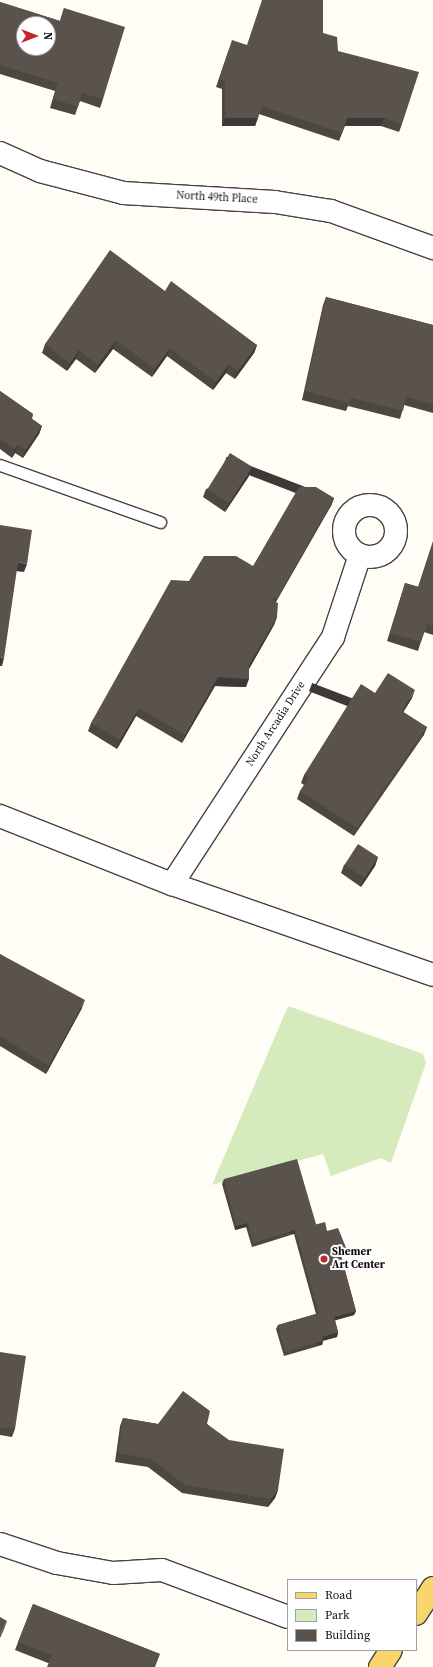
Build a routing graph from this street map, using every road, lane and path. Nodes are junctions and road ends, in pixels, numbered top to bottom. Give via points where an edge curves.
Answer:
1 (0, 153) edge
2 (433, 248) edge
3 (0, 465) edge
4 (160, 522) dead end
5 (360, 555) dead end
6 (0, 816) edge
7 (172, 884) junction
8 (433, 975) edge
9 (0, 1544) edge
10 (433, 1588) edge
11 (417, 1612) edge
12 (287, 1617) edge

1 - 2 street, North 49th Place via 40,171 123,193 275,202 331,211
3 - 4 lane
5 - 7 street, North Arcadia Drive via 333,637
6 - 7 street
7 - 8 street
9 - 12 street via 57,1563 113,1573 162,1570
10 - 11 main road

